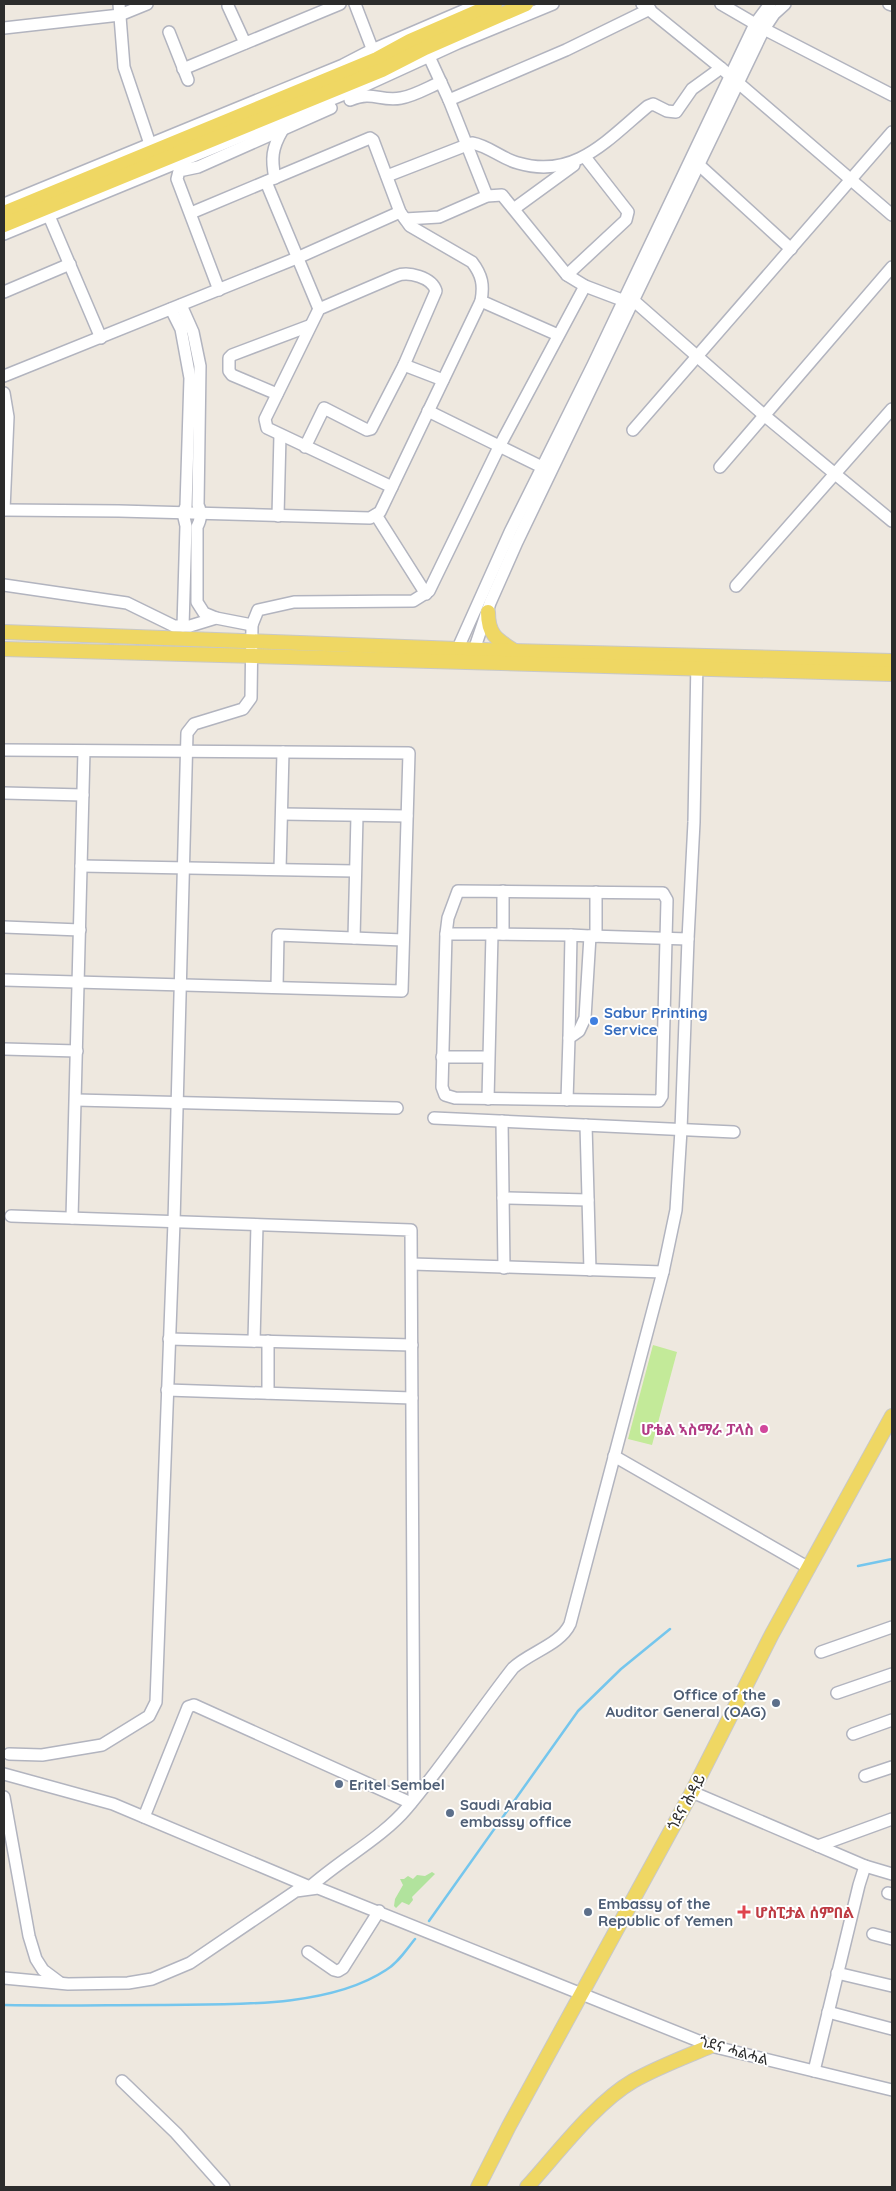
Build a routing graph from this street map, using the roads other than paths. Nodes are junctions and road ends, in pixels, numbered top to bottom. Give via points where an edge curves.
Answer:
1 (147, 4) edge
2 (340, 4) edge
3 (356, 4) edge
4 (496, 4) edge
5 (526, 4) edge
6 (553, 4) edge
7 (720, 4) edge
8 (770, 4) edge
9 (785, 4) edge
10 (475, 5) edge
11 (228, 6) dead end
12 (646, 6) edge
13 (119, 10) edge
14 (759, 26) junction
15 (4, 28) edge
16 (169, 32) dead end
17 (245, 43) junction
18 (424, 47) junction
19 (377, 59) junction
20 (721, 68) junction
21 (183, 69) junction
22 (734, 79) junction
23 (188, 80) dead end
24 (441, 82) junction
25 (892, 95) edge
26 (449, 100) junction
27 (282, 131) junction
28 (892, 132) edge
29 (150, 144) junction
30 (466, 144) junction
31 (583, 158) junction
32 (698, 164) junction
33 (387, 176) junction
34 (851, 178) junction
35 (271, 180) junction
36 (487, 196) junction
37 (4, 204) edge
38 (515, 208) junction
39 (4, 213) edge
40 (191, 213) junction
41 (892, 215) edge
42 (49, 216) junction
43 (403, 216) junction
44 (4, 225) edge
45 (4, 234) edge
46 (791, 249) junction
47 (297, 258) junction
48 (70, 264) junction
49 (892, 267) edge
50 (567, 275) junction
51 (584, 286) junction
52 (219, 290) junction
53 (4, 292) edge
54 (627, 300) junction
55 (481, 301) junction
56 (176, 307) junction
57 (319, 309) junction
58 (309, 326) junction
59 (558, 335) junction
60 (101, 338) junction
61 (696, 357) junction
62 (404, 365) junction
63 (4, 376) edge
64 (443, 380) junction
65 (4, 393) edge
66 (277, 394) junction
67 (892, 409) edge
68 (428, 412) junction
69 (766, 416) junction
70 (633, 430) dead end
71 (280, 435) junction
72 (306, 447) junction
73 (499, 447) junction
74 (720, 467) dead end
75 (546, 469) junction
76 (835, 473) junction
77 (392, 487) junction
78 (4, 510) edge
79 (183, 513) junction
80 (201, 514) junction
81 (376, 515) junction
82 (278, 516) junction
83 (892, 521) edge
84 (4, 585) edge
85 (736, 586) dead end
86 (426, 594) junction
87 (488, 612) junction
88 (216, 618) junction
89 (183, 626) junction
90 (252, 626) junction
91 (4, 632) edge
92 (251, 641) junction
93 (458, 648) junction
94 (474, 648) junction
95 (4, 649) edge
96 (513, 651) junction
97 (251, 656) junction
98 (892, 661) edge
99 (470, 662) junction
100 (697, 663) junction
101 (892, 674) edge
102 (4, 750) edge
103 (84, 751) junction
104 (186, 751) junction
105 (283, 752) junction
106 (4, 793) edge
107 (84, 795) junction
108 (282, 814) junction
109 (356, 816) junction
110 (407, 816) junction
111 (81, 866) junction
112 (182, 868) junction
113 (280, 870) junction
114 (355, 871) junction
115 (502, 891) junction
116 (596, 892) junction
117 (4, 927) edge
118 (80, 930) junction
119 (446, 934) junction
120 (498, 934) junction
121 (571, 936) junction
122 (593, 936) junction
123 (354, 938) junction
124 (666, 938) junction
125 (688, 939) junction
126 (403, 940) junction
127 (4, 980) edge
128 (79, 982) junction
129 (179, 985) junction
130 (276, 988) junction
131 (570, 1038) junction
132 (4, 1049) edge
133 (77, 1051) junction
134 (442, 1057) junction
135 (488, 1058) junction
136 (488, 1099) junction
137 (76, 1100) junction
138 (567, 1100) junction
139 (176, 1103) junction
140 (397, 1108) dead end
141 (434, 1118) dead end
142 (502, 1121) junction
143 (586, 1125) junction
144 (681, 1130) junction
145 (734, 1132) dead end
146 (503, 1198) junction
147 (588, 1200) junction
148 (11, 1216) dead end
149 (72, 1218) junction
150 (174, 1222) junction
151 (257, 1225) junction
152 (412, 1264) junction
153 (504, 1268) junction
154 (590, 1270) junction
155 (663, 1272) junction
156 (169, 1339) junction
157 (254, 1341) junction
158 (268, 1341) junction
159 (412, 1345) junction
160 (167, 1390) junction
161 (268, 1393) junction
162 (412, 1398) junction
163 (892, 1416) edge
164 (614, 1456) junction
165 (809, 1568) junction
166 (892, 1627) edge
167 (821, 1652) dead end
168 (892, 1674) edge
169 (837, 1693) dead end
170 (892, 1720) edge
171 (853, 1734) dead end
172 (9, 1754) dead end
173 (892, 1767) edge
174 (4, 1774) edge
175 (865, 1776) dead end
176 (692, 1792) junction
177 (4, 1797) edge
178 (412, 1800) junction
179 (144, 1817) junction
180 (892, 1819) edge
181 (818, 1846) junction
182 (865, 1866) junction
183 (892, 1874) edge
184 (310, 1887) junction
185 (379, 1911) junction
186 (872, 1934) dead end
187 (892, 1939) edge
188 (308, 1952) dead end
189 (837, 1973) junction
190 (4, 1978) edge
191 (61, 1983) junction
192 (892, 1986) edge
193 (581, 1993) junction
194 (828, 2012) junction
195 (892, 2029) edge
196 (711, 2046) junction
197 (814, 2071) junction
198 (122, 2081) dead end
199 (892, 2090) edge
200 (224, 2187) edge
201 (478, 2187) edge
202 (527, 2187) edge

1 - 13 street
2 - 17 street
3 - 19 street
4 - 18 main road
5 - 18 main road
6 - 18 street
7 - 14 street
8 - 14 street
9 - 14 street
10 - 19 street
11 - 17 street
12 - 20 street
12 - 26 street via 566,50
13 - 15 street
13 - 29 street via 124,66
14 - 22 street
14 - 25 street
16 - 21 street
17 - 21 street
18 - 19 main road
18 - 24 street
18 - 42 street via 347,93
19 - 29 street via 344,65
19 - 39 main road
19 - 44 main road
20 - 22 street
20 - 31 street via 692,89 676,112 653,104 648,106
21 - 23 street
22 - 32 street
22 - 34 street
22 - 54 street
24 - 26 street
24 - 27 street via 400,98 361,95
26 - 30 street
27 - 35 street via 273,147
27 - 40 street via 198,168 180,171 177,179
28 - 34 street
29 - 37 street
30 - 31 street via 478,144 524,165 556,166
30 - 33 street
30 - 36 street
31 - 38 street
31 - 50 street via 628,216
32 - 46 street
32 - 54 street
33 - 35 street via 370,138
33 - 43 street
34 - 41 street
34 - 46 street
35 - 40 street
35 - 47 street
36 - 38 street via 502,195
36 - 43 street via 446,215 424,219
38 - 50 street
40 - 52 street
42 - 45 street
42 - 48 street
43 - 47 street
43 - 55 street via 422,235 472,262 482,276
46 - 61 street
47 - 52 street
47 - 57 street
48 - 53 street
48 - 60 street
49 - 69 street
50 - 51 street
51 - 54 street
51 - 59 street
52 - 56 street
54 - 61 street
54 - 75 street
55 - 59 street
55 - 64 street
56 - 60 street
56 - 79 street via 190,378 186,506
56 - 80 street via 193,332 200,366 198,505
57 - 58 street
57 - 62 street via 405,273 434,286 436,291
58 - 66 street
58 - 66 street via 229,358 232,375
59 - 73 street
60 - 63 street
61 - 69 street
61 - 70 street
62 - 64 street
62 - 72 street via 371,429 324,408
64 - 68 street
65 - 78 street via 8,417
66 - 71 street via 264,424
67 - 76 street
68 - 73 street
68 - 77 street
69 - 74 street
69 - 76 street
71 - 72 street
71 - 82 street
72 - 77 street
73 - 75 street
73 - 86 street
75 - 87 street
75 - 93 street
76 - 83 street
76 - 85 street
77 - 81 street
78 - 79 street
79 - 80 street
79 - 89 street via 186,526
80 - 82 street
80 - 88 street via 197,527 197,602 204,613
81 - 82 street via 370,518
81 - 86 street
84 - 89 street via 127,603 174,626
86 - 90 street via 413,601 294,602 258,610
87 - 94 street
87 - 96 main road via 489,629
88 - 89 street
88 - 90 street
90 - 92 street
91 - 92 main road
92 - 93 main road
92 - 97 street
93 - 94 main road
94 - 96 main road
94 - 99 street
95 - 97 main road
96 - 100 main road
97 - 99 main road
97 - 104 street via 251,698 243,709 194,724 187,733
98 - 100 main road
99 - 100 main road
100 - 101 main road
100 - 125 street
102 - 103 street
103 - 104 street
103 - 107 street
104 - 105 street
104 - 112 street
105 - 108 street
105 - 110 street via 409,754
106 - 107 street
107 - 111 street
108 - 109 street
108 - 113 street
109 - 110 street
109 - 114 street
110 - 126 street
111 - 112 street
111 - 118 street
112 - 113 street
112 - 129 street
113 - 114 street
114 - 123 street
115 - 116 street
115 - 119 street via 458,891
115 - 120 street
116 - 122 street
116 - 124 street via 663,893 666,900
117 - 118 street
118 - 128 street
119 - 120 street
119 - 134 street
120 - 121 street
120 - 135 street
121 - 122 street
121 - 131 street
122 - 124 street
122 - 131 street via 585,1018 579,1031
123 - 126 street
123 - 130 street via 278,935
124 - 125 street
124 - 138 street via 661,1099 650,1102
125 - 144 street
126 - 130 street via 402,991
127 - 128 street
128 - 129 street
128 - 133 street
129 - 130 street
129 - 139 street
131 - 138 street
132 - 133 street
133 - 137 street
134 - 135 street
134 - 136 street via 445,1095
135 - 136 street
136 - 138 street
137 - 139 street
137 - 149 street
139 - 140 street
139 - 150 street
141 - 142 street
142 - 143 street
142 - 146 street
143 - 144 street
143 - 147 street
144 - 145 street
144 - 155 street via 675,1216
146 - 147 street
146 - 153 street
147 - 154 street
148 - 149 street
149 - 150 street
150 - 151 street
150 - 156 street
151 - 152 street via 411,1230
151 - 157 street
152 - 153 street
152 - 159 street
153 - 154 street
154 - 155 street
155 - 164 street
156 - 157 street
156 - 160 street
157 - 158 street
158 - 159 street
158 - 161 street
159 - 162 street
160 - 161 street
160 - 172 street via 158,1687 153,1710 143,1720 102,1745 42,1755
161 - 162 street
162 - 178 street
163 - 165 main road, ጎደና ሕዳይ
164 - 165 street
164 - 178 street via 567,1630 513,1668
165 - 176 main road, ጎደና ሕዳይ
166 - 167 street
168 - 169 street
170 - 171 street
173 - 175 street
174 - 179 street, ጎደና ሓልሓል via 113,1804
176 - 181 street
176 - 193 main road, ጎደና ሕዳይ
177 - 191 street via 29,1936 43,1970
178 - 179 street via 194,1705 188,1706
178 - 184 street via 396,1819
179 - 184 street, ጎደና ሓልሓል
180 - 181 street
181 - 182 street
182 - 183 street
182 - 189 street
184 - 185 street, ጎደና ሓልሓል
184 - 191 street via 296,1891 190,1963 168,1974 128,1983
185 - 188 street via 338,1971
185 - 193 street, ጎደና ሓልሓል
186 - 187 street
189 - 192 street
189 - 194 street
190 - 191 street
193 - 196 street, ጎደና ሓልሓል
193 - 201 main road, ጎደና ሕዳይ
194 - 195 street
194 - 197 street
196 - 197 street, ጎደና ሓልሓል
196 - 202 main road via 633,2081 615,2094
197 - 199 street, ጎደና ሓልሓል
198 - 200 street via 176,2133

